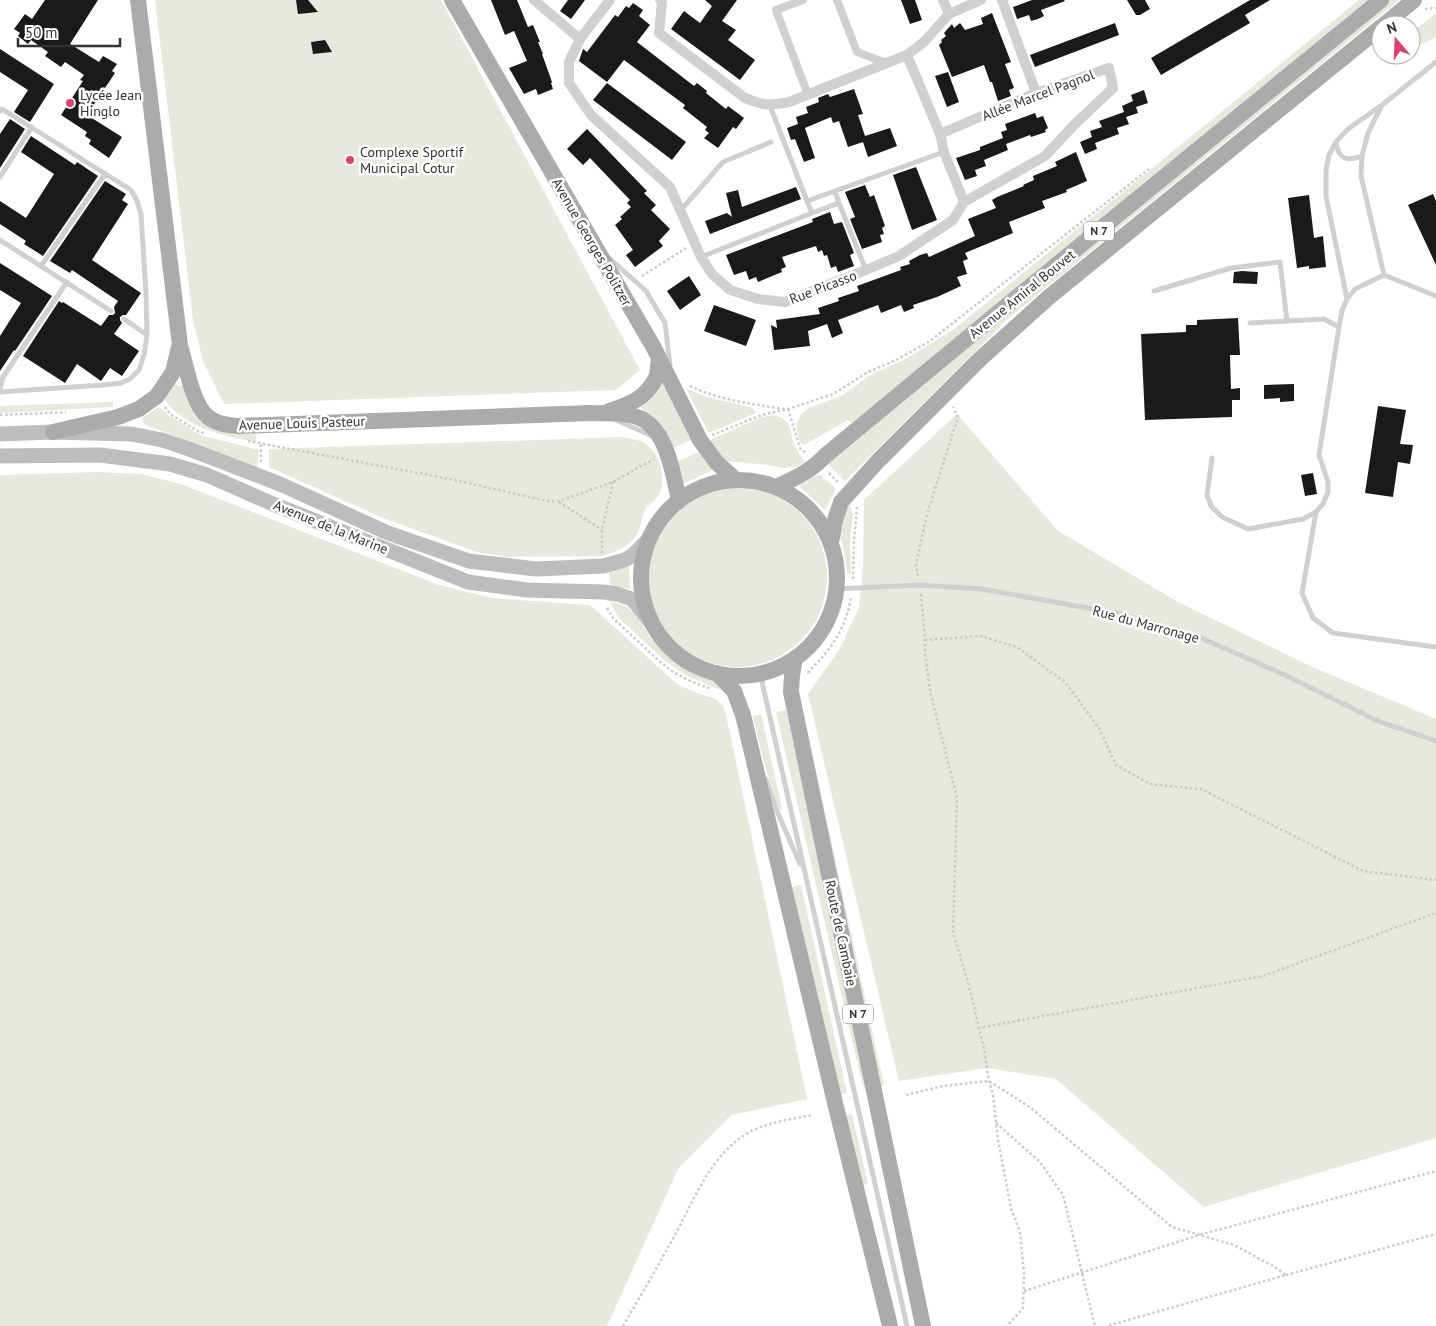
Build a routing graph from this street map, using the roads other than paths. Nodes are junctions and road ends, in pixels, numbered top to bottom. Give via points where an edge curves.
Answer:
1 (138, 0) edge
2 (452, 0) edge
3 (534, 0) edge
4 (610, 0) edge
5 (660, 0) edge
6 (804, 0) edge
7 (837, 0) edge
8 (943, 0) edge
9 (981, 0) edge
10 (1002, 0) edge
11 (1381, 0) edge
12 (1414, 0) edge
13 (949, 14) junction
14 (1396, 15) edge
15 (1371, 35) edge
16 (580, 39) junction
17 (907, 55) junction
18 (1436, 62) edge
19 (886, 63) junction
20 (1036, 93) junction
21 (808, 95) junction
22 (1382, 105) junction
23 (770, 106) junction
24 (0, 111) edge
25 (32, 127) junction
26 (940, 134) junction
27 (771, 142) dead end
28 (1336, 142) junction
29 (944, 152) junction
30 (1362, 156) junction
31 (105, 174) junction
32 (0, 177) edge
33 (835, 191) junction
34 (807, 202) junction
35 (964, 202) junction
36 (839, 203) junction
37 (681, 211) junction
38 (812, 213) junction
39 (0, 240) edge
40 (593, 243) junction
41 (701, 257) junction
42 (41, 266) junction
43 (866, 270) junction
44 (1384, 275) junction
45 (67, 282) junction
46 (1154, 291) dead end
47 (1436, 296) edge
48 (1347, 299) junction
49 (111, 311) dead end
50 (124, 319) dead end
51 (1287, 321) junction
52 (1250, 323) dead end
53 (1339, 327) junction
54 (148, 336) junction
55 (180, 345) junction
56 (659, 359) junction
57 (672, 386) junction
58 (0, 390) edge
59 (600, 413) junction
60 (53, 432) junction
61 (0, 434) edge
62 (0, 456) edge
63 (1212, 458) dead end
64 (736, 480) junction
65 (776, 487) junction
66 (679, 501) junction
67 (1316, 512) junction
68 (650, 538) junction
69 (831, 543) junction
70 (836, 589) junction
71 (651, 622) junction
72 (1436, 647) edge
73 (796, 658) junction
74 (760, 673) junction
75 (715, 681) junction
76 (743, 714) junction
77 (1436, 741) edge
78 (762, 767) dead end
79 (765, 776) dead end
80 (805, 876) junction
81 (890, 1326) edge
82 (907, 1326) edge
83 (923, 1326) edge

1 - 55 main road, Avenue Louis Pasteur
2 - 40 main road, Avenue Georges Politzer
3 - 16 street
4 - 16 street, Rue Picasso
5 - 23 street via 659,33 745,98
6 - 21 street via 776,10
7 - 19 street via 857,52
8 - 13 street
9 - 13 street
10 - 20 street
11 - 65 main road, Avenue Amiral Bouvet / N 7 via 818,463 801,476
12 - 14 main road, Avenue Amiral Bouvet / N 7
13 - 17 street via 924,42
15 - 69 main road, Avenue Amiral Bouvet / N 7 via 1049,297 972,367 841,502
16 - 37 street, Rue Picasso via 569,62 569,83 591,115 670,187
17 - 19 street
17 - 26 street
18 - 22 lane
19 - 21 street
20 - 26 street, Allée Marcel Pagnol
20 - 35 street, Allée Marcel Pagnol via 1109,68 1113,88 1045,156
21 - 23 street
22 - 28 lane via 1348,129
22 - 30 lane via 1368,133
23 - 34 lane
24 - 25 lane via 2,109
25 - 31 lane
25 - 32 lane
26 - 29 street
27 - 37 lane via 723,162
28 - 30 lane via 1337,152 1343,158 1354,160
28 - 48 lane via 1326,170 1326,196
29 - 33 lane
29 - 35 street
30 - 44 lane via 1362,176
31 - 42 lane
31 - 54 lane via 131,190 141,214
33 - 34 lane
33 - 36 lane
34 - 38 lane
35 - 43 street, Rue Picasso via 953,220 899,256
36 - 38 lane
36 - 43 lane
37 - 41 street, Rue Picasso
38 - 41 lane
39 - 42 lane
40 - 56 main road, Avenue Georges Politzer
40 - 57 lane via 646,292 665,323
41 - 43 street, Rue Picasso via 712,274 730,290 758,299 786,302
42 - 45 lane
44 - 47 lane
44 - 48 lane via 1355,289
45 - 49 lane
45 - 58 lane via 4,377
46 - 51 lane via 1231,268 1280,262
48 - 53 lane
50 - 54 lane
51 - 52 lane
51 - 53 lane via 1324,319
53 - 67 lane via 1320,455 1328,492
54 - 58 lane via 139,370 121,383
55 - 59 main road, Avenue Louis Pasteur via 194,398 209,418 222,424 260,426
55 - 60 main road via 173,372 157,396 139,409
56 - 57 main road, Avenue Georges Politzer
56 - 59 main road via 656,377 645,393 631,404
57 - 64 main road, Avenue Georges Politzer via 700,440 717,463
59 - 66 main road, Avenue Louis Pasteur via 624,414 648,423 671,464
60 - 61 main road, Avenue de la Marine
60 - 68 main road, Avenue de la Marine via 131,434 154,438 260,476 388,533 469,561 536,569 603,566 633,556
62 - 71 main road, Avenue de la Marine via 100,455 170,464 207,475 468,582 527,590 617,594 632,599
63 - 67 lane via 1207,495 1211,506 1222,517 1248,529 1303,519
64 - 65 main road
64 - 66 main road via 703,487
65 - 69 main road via 804,504 815,515
66 - 68 main road via 662,518
67 - 72 lane via 1302,592 1313,618 1334,633
68 - 71 main road via 641,566 642,594
69 - 70 main road via 837,566
70 - 73 main road via 830,616 816,639
70 - 77 lane, Rue du Marronage via 920,585 982,590 1121,614 1200,638 1378,721
71 - 75 main road via 668,645
73 - 74 main road
73 - 83 main road, Route de Cambaie / N 7 via 792,675 793,703
74 - 75 main road
74 - 80 lane
75 - 76 main road via 734,691
76 - 78 lane
76 - 81 main road
79 - 80 lane
80 - 82 lane

